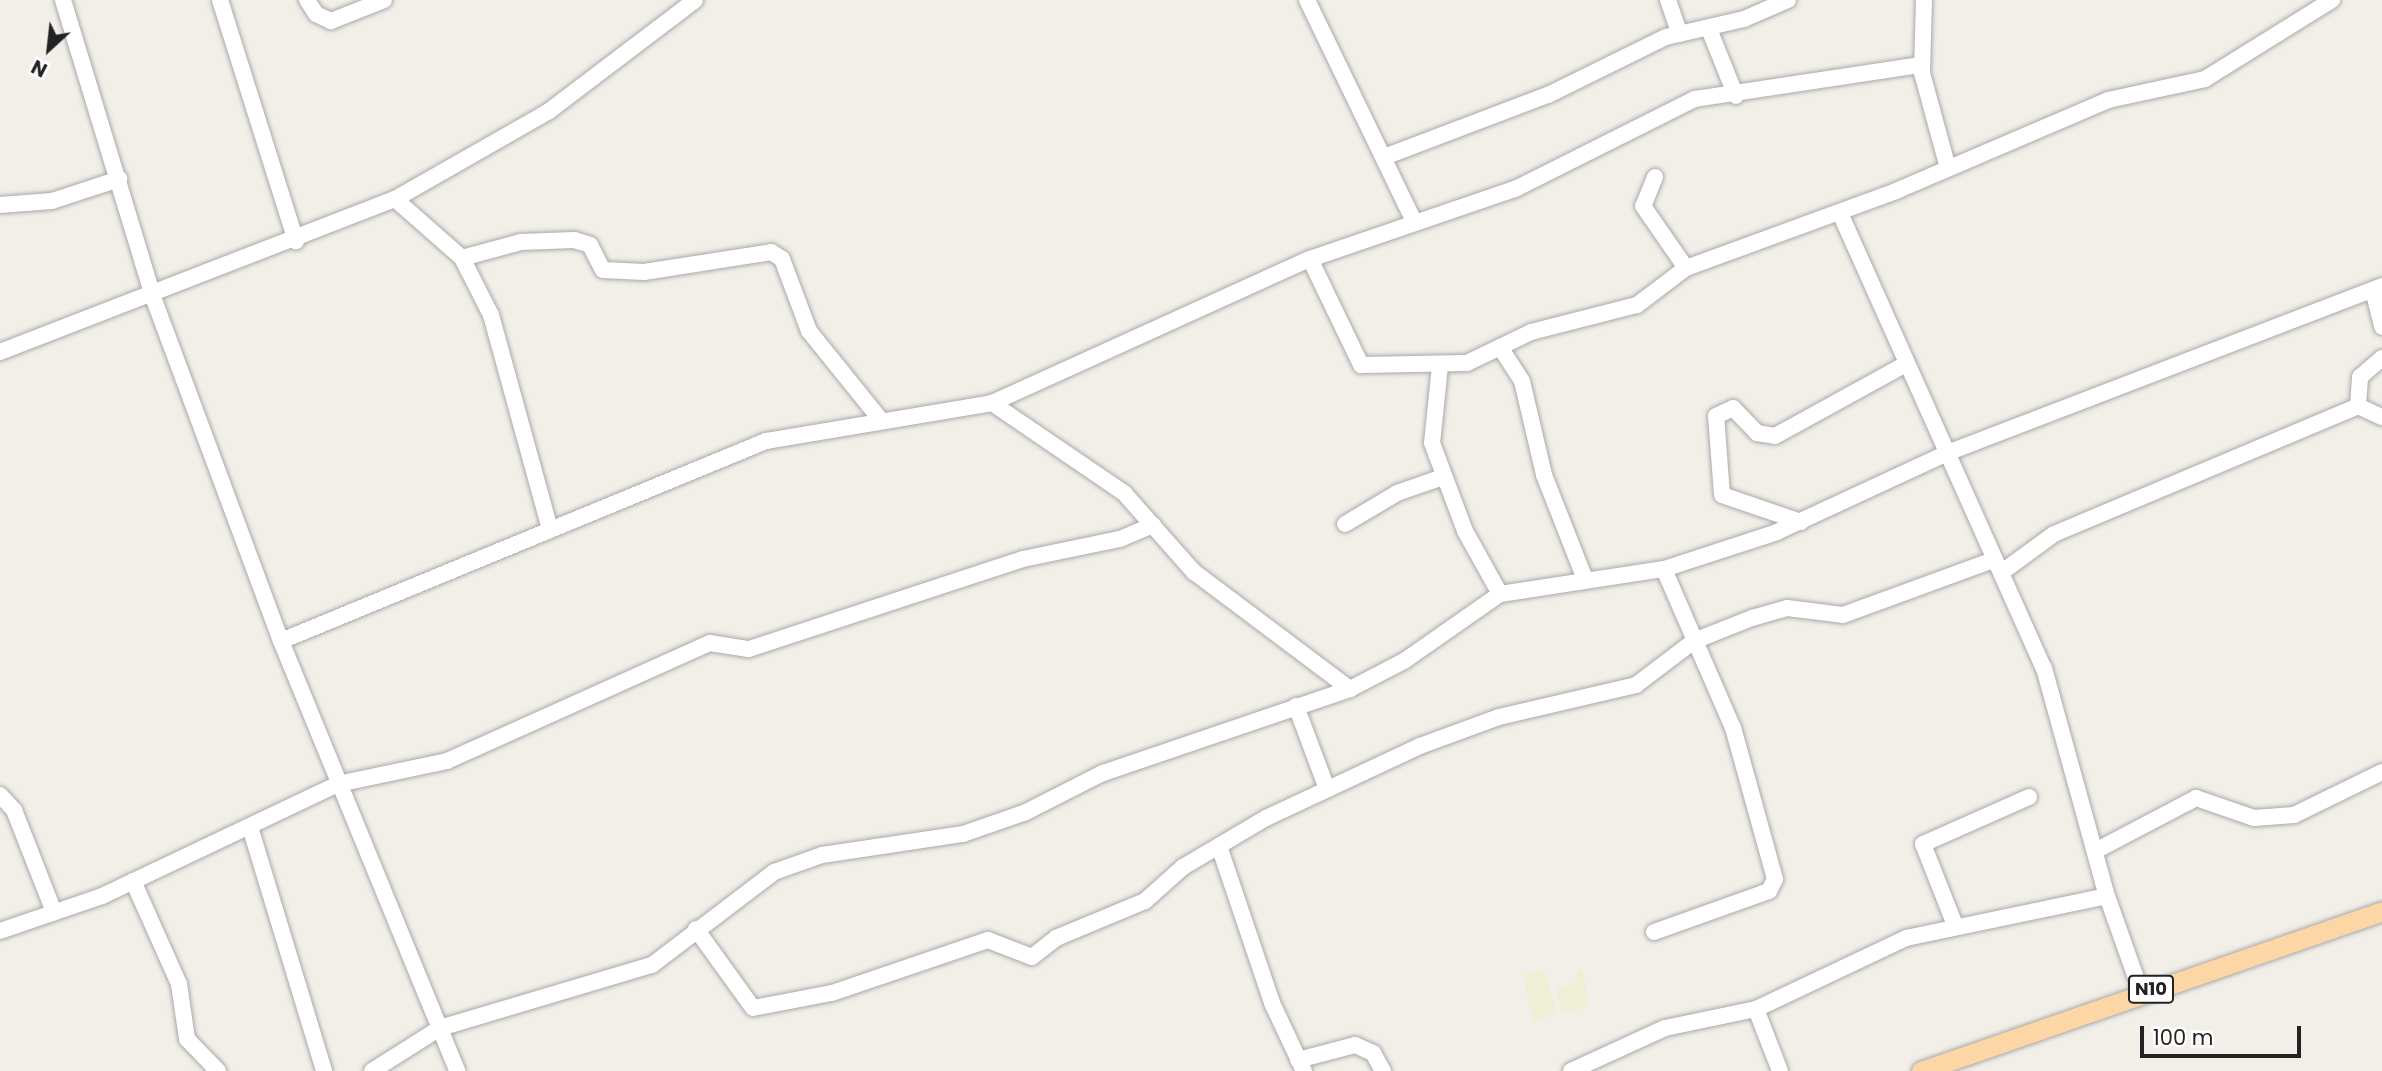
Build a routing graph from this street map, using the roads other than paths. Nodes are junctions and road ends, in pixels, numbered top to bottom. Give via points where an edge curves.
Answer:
1 (63, 0) edge
2 (220, 0) edge
3 (307, 0) edge
4 (384, 0) edge
5 (695, 0) edge
6 (1307, 0) edge
7 (1668, 0) edge
8 (1788, 0) edge
9 (1924, 0) edge
10 (2332, 0) edge
11 (1709, 29) junction
12 (1680, 34) junction
13 (1921, 65) junction
14 (1735, 96) junction
15 (1387, 156) junction
16 (1948, 168) junction
17 (1655, 177) dead end
18 (119, 179) junction
19 (395, 199) junction
20 (0, 205) edge
21 (1840, 213) junction
22 (1414, 221) junction
23 (296, 241) junction
24 (462, 258) junction
25 (1310, 259) junction
26 (1686, 268) junction
27 (2377, 288) edge
28 (153, 297) junction
29 (2382, 327) edge
30 (1500, 347) junction
31 (0, 352) edge
32 (2382, 358) edge
33 (1906, 364) junction
34 (1440, 366) junction
35 (992, 402) junction
36 (2358, 406) junction
37 (2382, 416) edge
38 (880, 419) junction
39 (1947, 453) junction
40 (1443, 477) junction
41 (1801, 522) junction
42 (1345, 524) dead end
43 (1153, 525) junction
44 (550, 526) junction
45 (1997, 566) junction
46 (1664, 569) junction
47 (1585, 579) junction
48 (1500, 594) junction
49 (281, 641) junction
50 (1694, 641) junction
51 (1350, 689) junction
52 (1296, 706) junction
53 (2382, 772) edge
54 (338, 784) junction
55 (1327, 789) junction
56 (0, 795) edge
57 (2029, 797) dead end
58 (250, 827) junction
59 (1219, 846) junction
60 (2099, 849) junction
61 (133, 881) junction
62 (2107, 896) junction
63 (2382, 911) edge
64 (54, 912) junction
65 (1955, 925) junction
66 (695, 929) junction
67 (0, 931) edge
68 (1654, 932) dead end
69 (2141, 992) junction
70 (1756, 1009) junction
71 (440, 1028) junction
72 (1301, 1066) edge
73 (219, 1071) edge
74 (324, 1071) edge
75 (372, 1071) edge
76 (457, 1071) edge
77 (1383, 1071) edge
78 (1571, 1071) edge
79 (1780, 1071) edge
80 (1921, 1071) edge

1 - 18 street
2 - 23 street
3 - 4 street via 316,14 331,21
5 - 19 street via 549,111
6 - 15 street
7 - 12 street
8 - 11 street
9 - 13 street
10 - 16 street via 2205,79 2108,100
11 - 12 street
11 - 14 street
12 - 15 street via 1548,95
13 - 14 street
13 - 16 street
14 - 22 street via 1695,99 1515,189
15 - 22 street
16 - 21 street
17 - 26 street via 1643,206
18 - 20 street via 52,201
18 - 28 street
19 - 23 street
19 - 24 street
21 - 26 street
21 - 33 street
22 - 25 street
23 - 28 street
24 - 38 street via 521,242 574,240 590,245 603,270 644,272 771,252 785,266 809,331
24 - 44 street via 491,316
25 - 34 street via 1362,365
25 - 35 street
26 - 30 street via 1637,305
27 - 29 street
27 - 39 street
28 - 31 street
28 - 49 street
30 - 34 street via 1467,363
30 - 47 street via 1522,381 1544,475
32 - 36 street via 2360,377
33 - 39 street
33 - 41 street via 1775,436 1757,433 1733,408 1716,416 1715,465 1722,495
34 - 40 street via 1432,443
35 - 38 street
35 - 43 street via 1124,493
36 - 37 street
36 - 45 street via 2054,534
38 - 44 street via 766,441
39 - 41 street
39 - 45 street
40 - 42 street via 1397,493
40 - 48 street
41 - 46 street
43 - 51 street via 1194,572
43 - 54 street via 1120,539 1023,559 749,649 710,643 447,761
44 - 49 street
45 - 50 street via 1852,613 1787,608
45 - 60 street via 2044,668
46 - 47 street
46 - 50 street
47 - 48 street
48 - 51 street via 1404,662
49 - 54 street
50 - 55 street via 1636,685 1499,717
50 - 68 street via 1733,728 1774,885
51 - 52 street
52 - 55 street
52 - 66 street via 1103,773 963,834 822,855 774,872
53 - 60 street via 2294,816 2255,818 2196,798
54 - 58 street
54 - 71 street
55 - 59 street
56 - 64 street via 14,810
57 - 65 street via 1923,844
58 - 61 street
58 - 74 street
59 - 66 street via 1145,901 1056,937 1032,957 988,940 832,993 753,1008
59 - 72 street
60 - 62 street
61 - 64 street
61 - 73 street via 179,984 187,1039
62 - 65 street
62 - 69 street
63 - 69 main road, N10
64 - 67 street
65 - 70 street via 1906,938
66 - 71 street via 642,970
69 - 80 main road, N10
70 - 78 street via 1665,1028
70 - 79 street
71 - 75 street
71 - 76 street
72 - 77 street via 1355,1045 1373,1053

